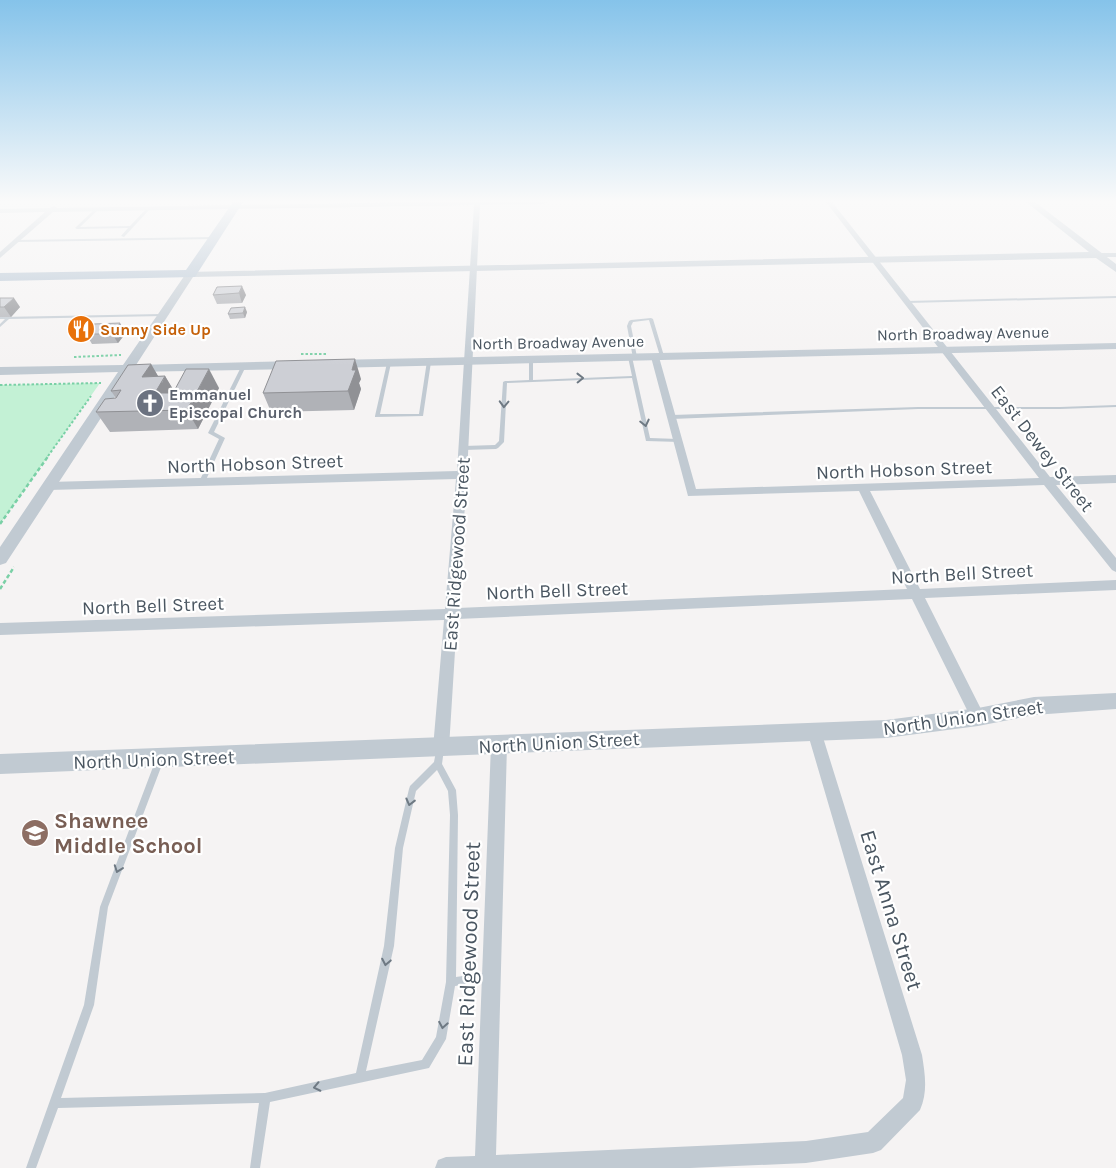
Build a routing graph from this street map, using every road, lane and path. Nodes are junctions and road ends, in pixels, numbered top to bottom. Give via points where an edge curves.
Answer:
1 (202, 257) edge
2 (475, 257) edge
3 (871, 257) edge
4 (1031, 257) edge
5 (1100, 257) edge
6 (874, 260) junction
7 (475, 269) junction
8 (1116, 269) edge
9 (190, 274) junction
10 (0, 277) edge
11 (1116, 297) edge
12 (907, 302) junction
13 (162, 315) junction
14 (0, 318) edge
15 (8, 318) junction
16 (0, 326) edge
17 (1116, 346) edge
18 (944, 350) junction
19 (659, 356) junction
20 (633, 357) junction
21 (531, 359) junction
22 (469, 361) junction
23 (389, 362) junction
24 (429, 362) junction
25 (244, 366) junction
26 (127, 368) junction
27 (112, 369) junction
28 (0, 371) edge
29 (634, 377) junction
30 (532, 380) junction
31 (1116, 406) edge
32 (990, 409) junction
33 (672, 417) junction
34 (678, 441) junction
35 (464, 448) junction
36 (462, 475) junction
37 (1116, 479) edge
38 (1046, 481) junction
39 (202, 482) junction
40 (49, 486) junction
41 (862, 488) junction
42 (0, 524) edge
43 (0, 560) edge
44 (1116, 567) edge
45 (1116, 585) edge
46 (916, 594) junction
47 (452, 614) junction
48 (0, 629) edge
49 (1116, 701) edge
50 (978, 717) junction
51 (814, 731) junction
52 (499, 745) junction
53 (439, 756) junction
54 (160, 758) junction
55 (0, 764) edge
56 (491, 977) junction
57 (451, 982) junction
58 (360, 1077) junction
59 (265, 1098) junction
60 (54, 1103) junction
61 (485, 1166) junction
62 (31, 1168) edge
63 (255, 1168) edge
64 (446, 1168) edge

1 - 9 main road
2 - 7 street, East Ridgewood Street
3 - 6 street, East Dewey Street
4 - 6 street
5 - 8 street
6 - 7 street
6 - 12 street, East Dewey Street
7 - 9 street
7 - 22 street, East Ridgewood Street
9 - 10 main road
9 - 13 street
11 - 12 lane
12 - 18 street, East Dewey Street
13 - 15 lane
13 - 26 street
14 - 15 lane
15 - 16 lane
17 - 18 street, North Broadway Avenue
18 - 19 street, North Broadway Avenue
18 - 32 street, East Dewey Street
19 - 20 street, North Broadway Avenue
19 - 20 lane via 651,319 640,319 631,321 629,326
19 - 33 street
20 - 21 street, North Broadway Avenue
20 - 29 lane
21 - 22 street, North Broadway Avenue
21 - 30 lane
22 - 24 street, North Broadway Avenue
22 - 35 street, East Ridgewood Street
23 - 24 street, North Broadway Avenue
23 - 24 lane via 377,416 421,415
23 - 25 street, North Broadway Avenue
25 - 26 street, North Broadway Avenue
25 - 39 lane via 211,433 222,438
26 - 27 street, North Broadway Avenue
26 - 40 street
27 - 28 street, North Broadway Avenue
27 - 42 path
30 -> 29 lane
29 -> 34 lane via 648,440
30 -> 35 lane via 504,382 502,441 496,447
31 - 32 lane
32 - 33 lane via 918,408
32 - 38 street, East Dewey Street
33 - 34 street
34 - 41 street, North Hobson Street via 692,493
35 - 36 street, East Ridgewood Street
36 - 39 street, North Hobson Street
36 - 47 street, East Ridgewood Street
37 - 38 street, North Hobson Street
38 - 41 street, North Hobson Street
38 - 44 street, East Dewey Street
39 - 40 street, North Hobson Street
40 - 43 street
41 - 46 street
45 - 46 street, North Bell Street
46 - 47 street, North Bell Street
46 - 50 street
47 - 48 street, North Bell Street
47 - 53 street, East Ridgewood Street
49 - 50 street, North Union Street via 1034,706
50 - 51 street, North Union Street via 886,729
51 - 52 street, North Union Street
51 - 61 street, East Anna Street via 912,1055 916,1080 914,1103 873,1142 806,1152
52 - 53 street, North Union Street
52 - 56 street, East Ridgewood Street
53 - 54 street, North Union Street
53 - 57 lane via 452,790 454,815
53 -> 58 lane via 413,788 399,848 389,946
54 - 55 street, North Union Street
54 -> 60 lane via 104,907 89,1005
56 - 57 lane
56 - 61 street, East Ridgewood Street
57 -> 58 lane via 441,1039 425,1064
58 -> 59 lane
59 - 60 lane
59 - 63 lane
60 - 62 lane
61 - 64 street

